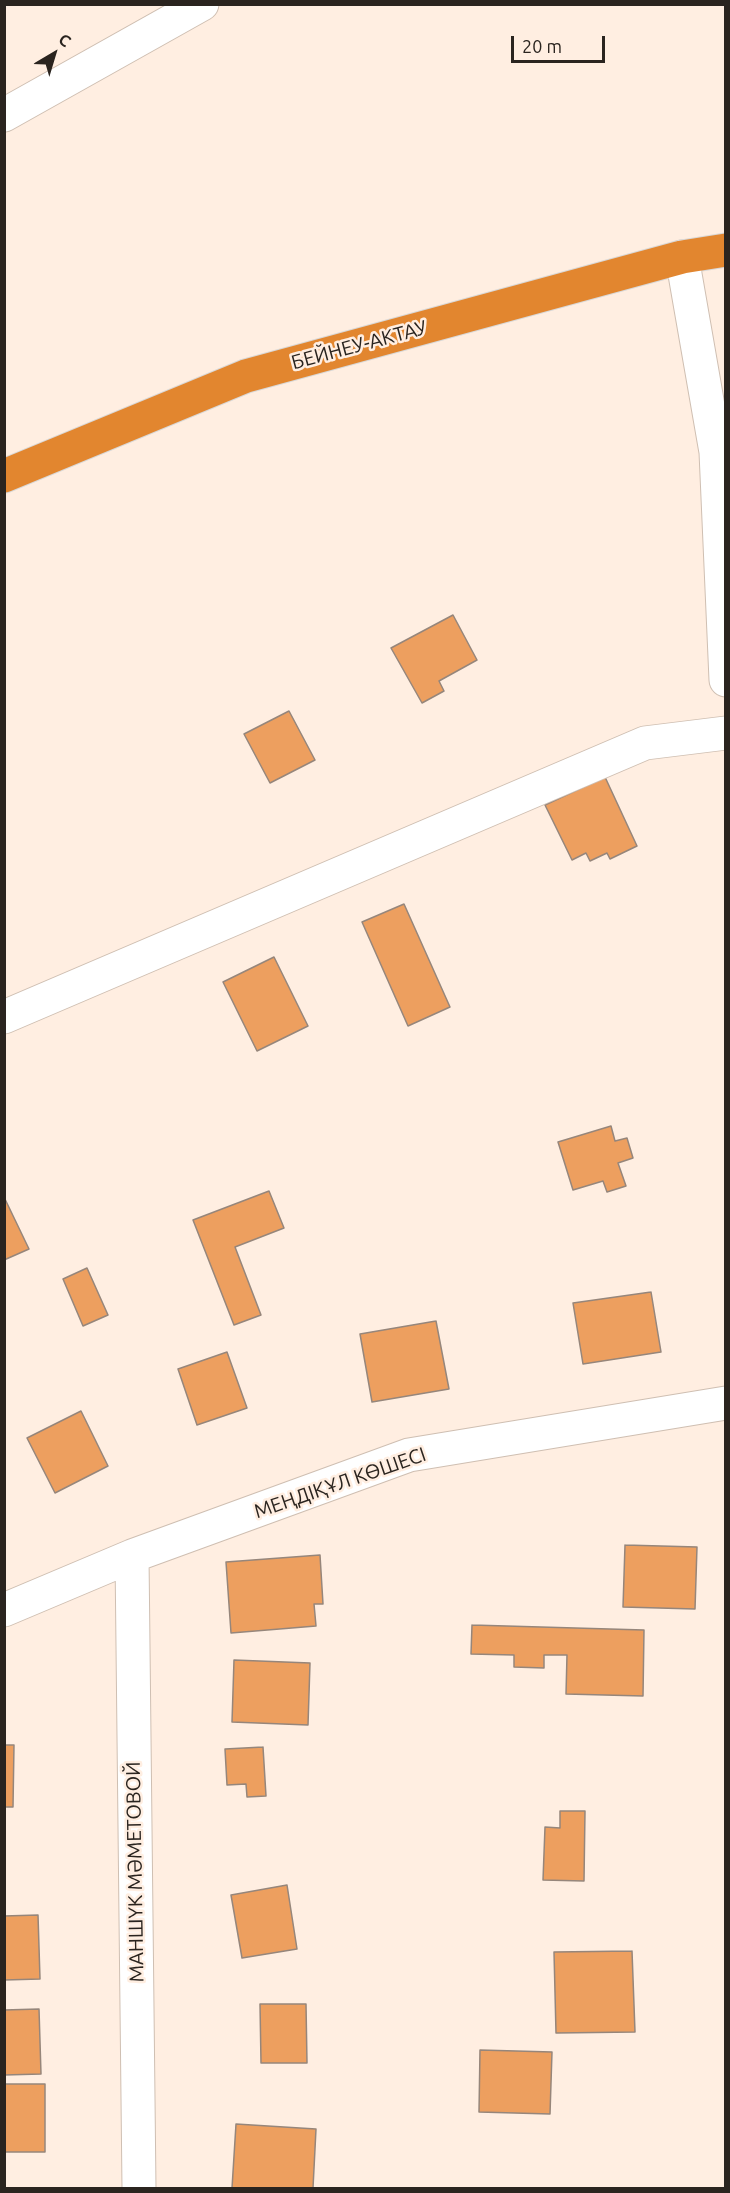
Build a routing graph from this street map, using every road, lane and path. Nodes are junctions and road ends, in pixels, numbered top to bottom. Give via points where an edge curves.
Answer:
1 (202, 4) edge
2 (4, 115) edge
3 (726, 250) edge
4 (682, 257) junction
5 (4, 476) edge
6 (726, 680) edge
7 (726, 733) edge
8 (4, 1017) edge
9 (726, 1403) edge
10 (132, 1556) junction
11 (4, 1610) edge
12 (139, 2188) edge

1 - 2 street
3 - 4 highway, БЕЙНЕУ-АКТАУ
4 - 5 highway, БЕЙНЕУ-АКТАУ via 246,376
4 - 6 street via 716,452
7 - 8 street via 645,743
9 - 10 street, МЕҢДІҚҰЛ КӨШЕСІ via 408,1455
10 - 11 street, МЕҢДІҚҰЛ КӨШЕСІ
10 - 12 street, МАНШҮК МӘМЕТОВОЙ

